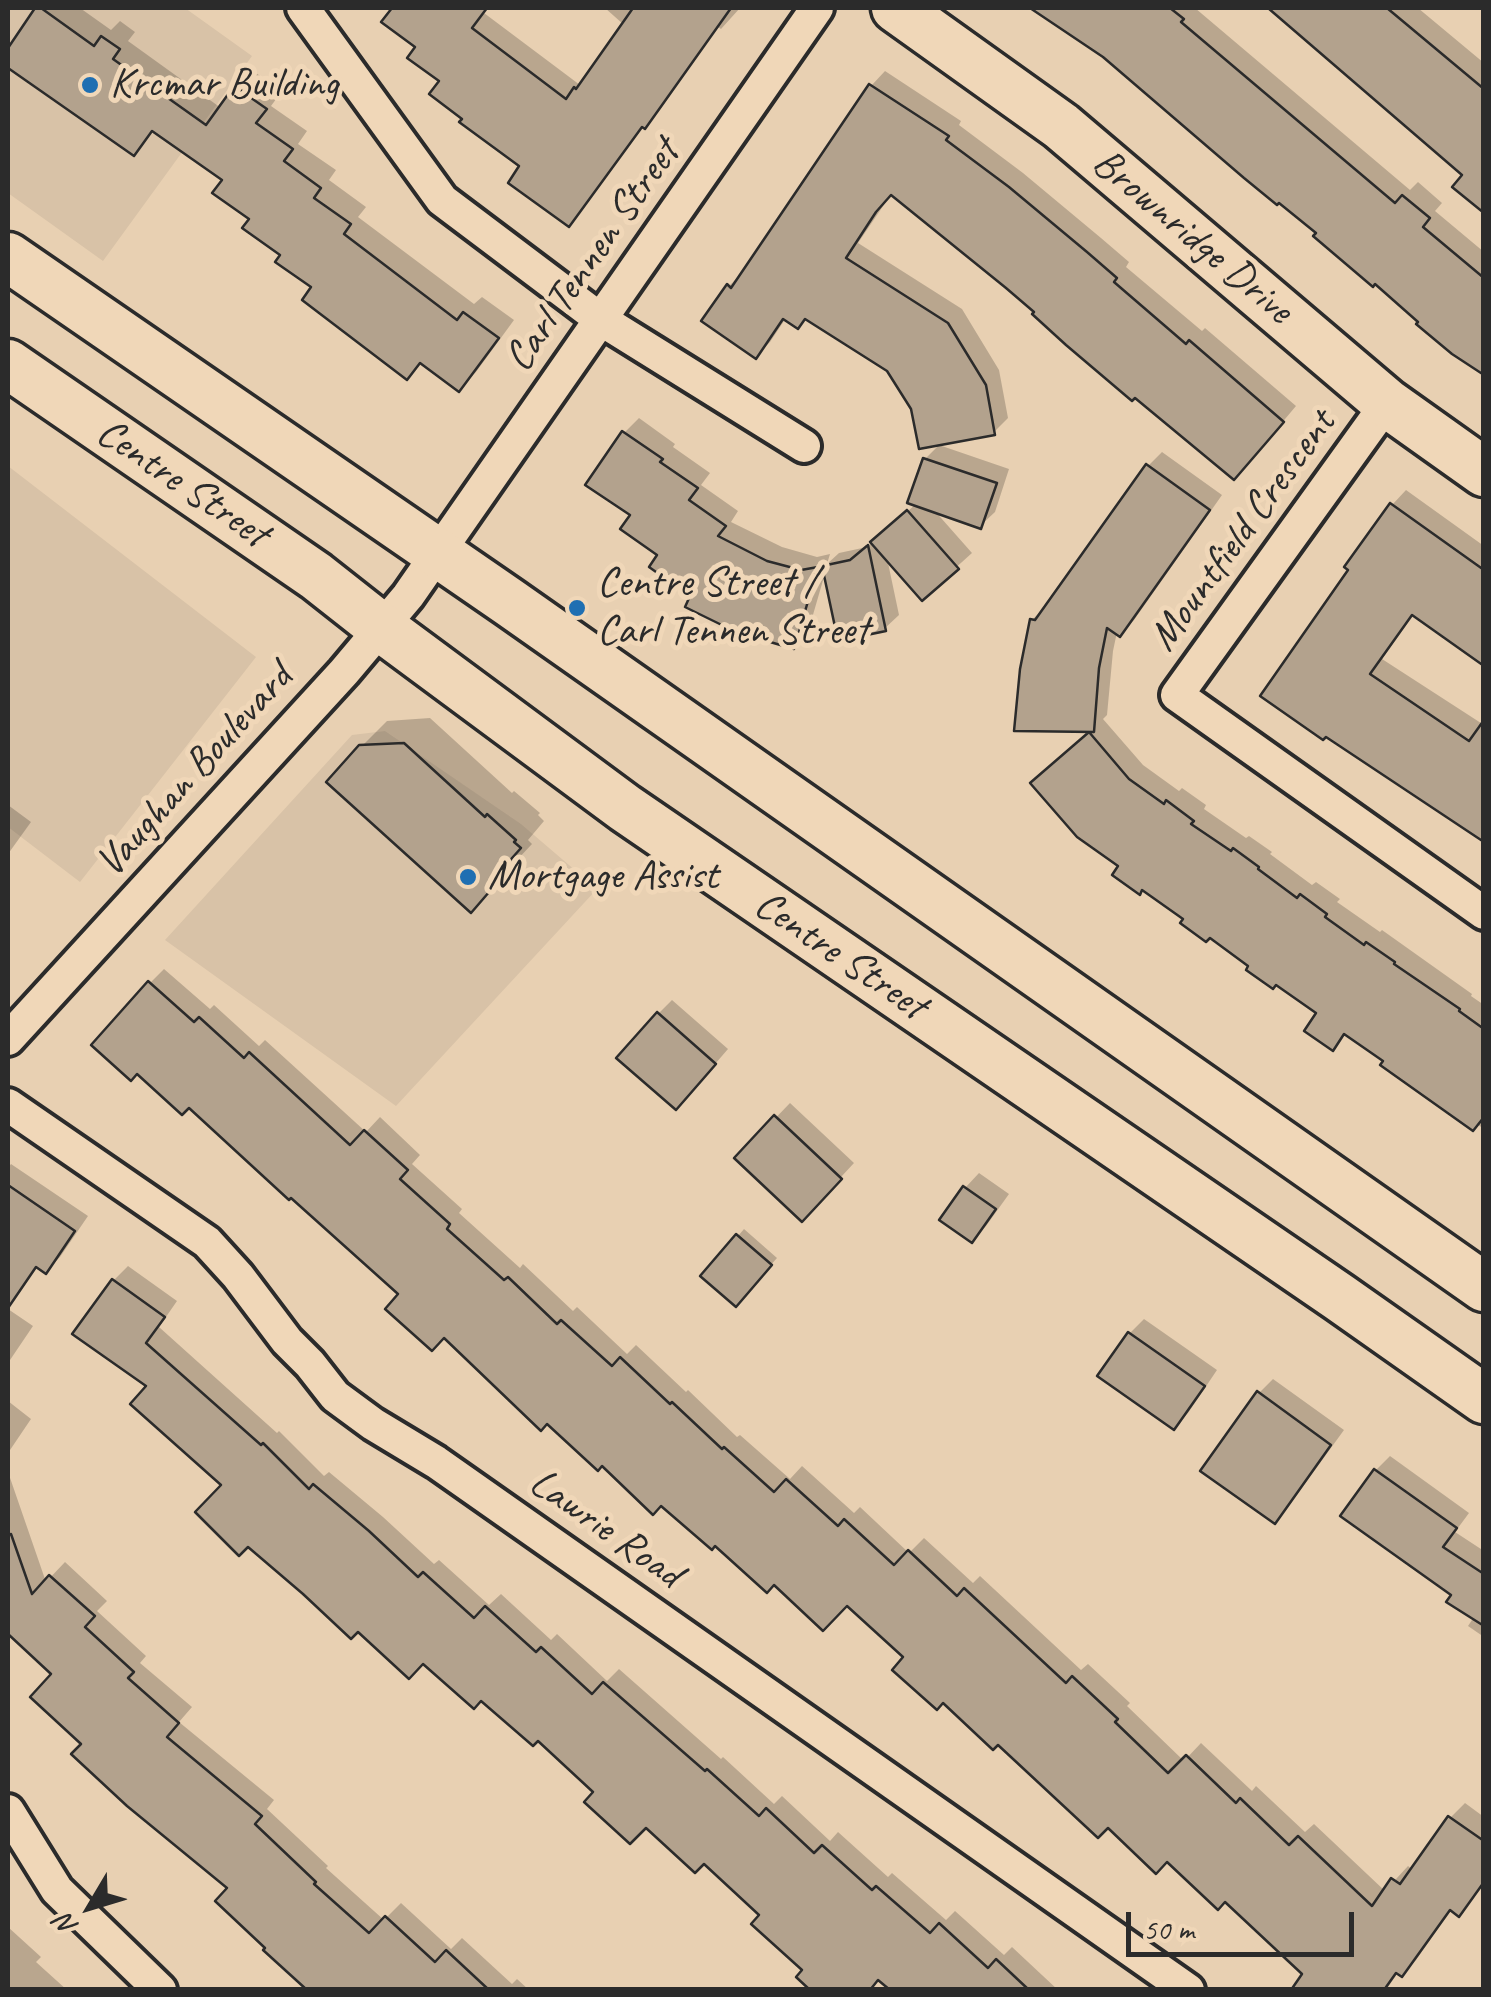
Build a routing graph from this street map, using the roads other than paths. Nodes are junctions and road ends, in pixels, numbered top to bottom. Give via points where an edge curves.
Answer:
1 (303, 8) edge
2 (817, 8) edge
3 (896, 8) edge
4 (8, 257) edge
5 (600, 319) junction
6 (8, 364) edge
7 (1387, 403) junction
8 (804, 446) dead end
9 (1484, 472) edge
10 (438, 554) junction
11 (382, 628) junction
12 (1484, 913) edge
13 (8, 1039) edge
14 (8, 1105) edge
15 (1484, 1287) edge
16 (1484, 1399) edge
17 (8, 1811) edge
18 (160, 1990) edge
19 (1188, 1990) edge

1 - 5 street via 442,200
2 - 5 street, Carl Tennen Street
3 - 7 main road, Brownridge Drive via 1061,126
4 - 10 main road, Centre Street
5 - 8 street
5 - 10 street, Carl Tennen Street
6 - 11 main road, Centre Street
7 - 9 main road, Brownridge Drive
7 - 12 street, Mountfield Crescent via 1178,695
10 - 11 street, Vaughan Boulevard
10 - 15 main road, Centre Street
11 - 13 street, Vaughan Boulevard
11 - 16 main road, Centre Street via 624,808
14 - 19 street, Lawrie Road via 207,1242 334,1396
17 - 18 street via 57,1890

